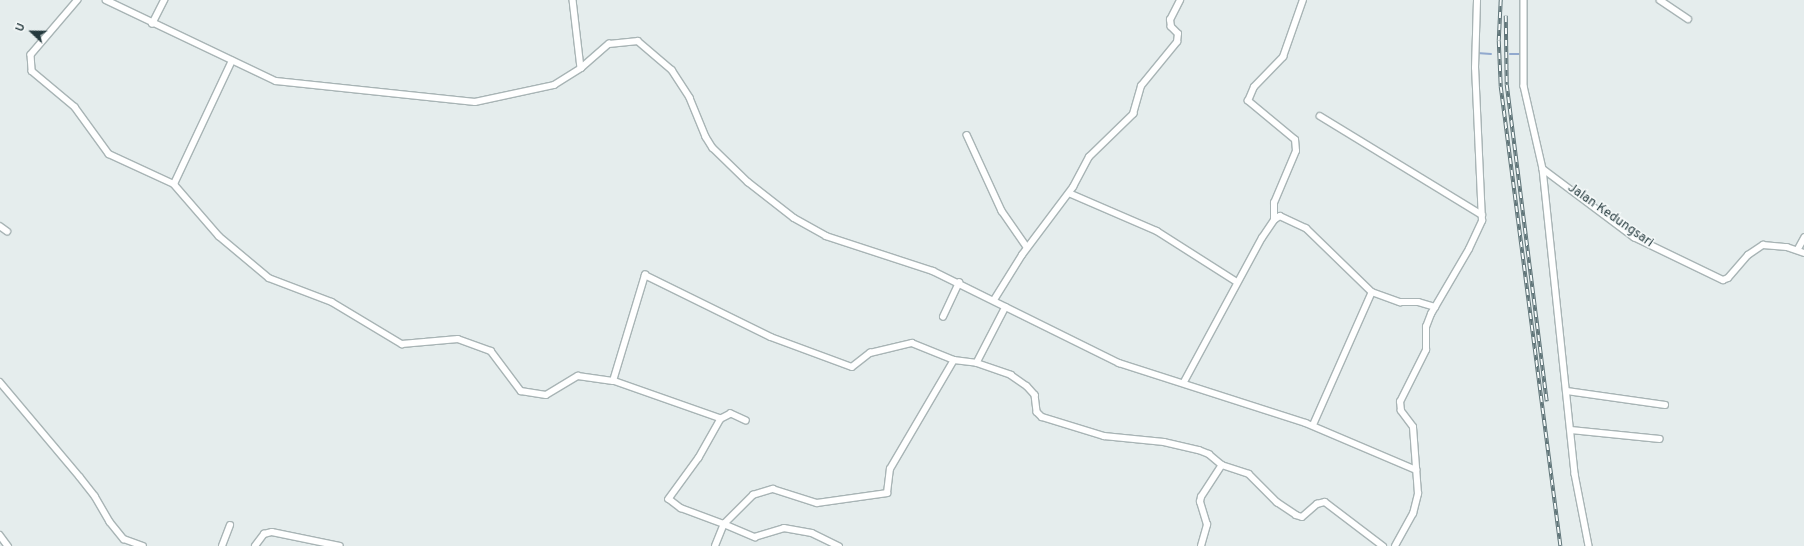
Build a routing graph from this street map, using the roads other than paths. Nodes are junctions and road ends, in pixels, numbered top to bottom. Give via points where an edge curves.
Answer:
1 (78, 0) edge
2 (106, 0) edge
3 (164, 0) edge
4 (573, 0) edge
5 (1180, 0) edge
6 (1303, 0) edge
7 (1477, 0) edge
8 (1524, 0) edge
9 (1660, 0) edge
10 (1688, 19) dead end
11 (152, 24) junction
12 (232, 61) junction
13 (581, 68) junction
14 (1320, 116) dead end
15 (967, 135) dead end
16 (1543, 169) junction
17 (174, 184) junction
18 (1069, 193) junction
19 (1482, 215) junction
20 (1274, 220) junction
21 (0, 226) edge
22 (7, 231) dead end
23 (1804, 238) edge
24 (1027, 247) junction
25 (1798, 249) junction
26 (1804, 253) edge
27 (1237, 282) junction
28 (959, 283) junction
29 (1372, 292) junction
30 (994, 300) junction
31 (1006, 307) junction
32 (1435, 307) junction
33 (943, 317) dead end
34 (954, 360) junction
35 (977, 363) junction
36 (613, 381) junction
37 (0, 382) edge
38 (1184, 382) junction
39 (1567, 390) junction
40 (1665, 405) dead end
41 (721, 419) junction
42 (746, 421) dead end
43 (1313, 425) junction
44 (1571, 430) junction
45 (1660, 439) dead end
46 (1222, 465) junction
47 (1416, 470) junction
48 (724, 524) junction
49 (230, 525) dead end
50 (0, 535) edge
51 (8, 546) edge
52 (143, 546) edge
53 (222, 546) edge
54 (255, 546) edge
55 (340, 546) edge
56 (715, 546) edge
57 (839, 546) edge
58 (1201, 546) edge
59 (1383, 546) edge
60 (1395, 546) edge
61 (1589, 546) edge

1 - 17 street via 31,55 32,70 75,107 109,154
2 - 11 street
3 - 11 street
4 - 13 street
5 - 18 street via 1170,20 1171,27 1179,37 1177,42 1141,86 1133,114 1089,158
6 - 20 street via 1283,56 1254,87 1248,101 1295,140 1296,151 1274,203
7 - 19 street via 1475,68
8 - 16 street via 1524,86
9 - 10 street
11 - 12 street
12 - 13 street via 276,81 475,102 554,85
12 - 17 street
13 - 28 street via 609,44 638,41 672,70 690,98 713,148 748,182 794,218 826,236 933,271
14 - 19 street
15 - 24 street via 1002,211
16 - 25 street, Jalan Kedungsari via 1634,236 1722,280 1728,278 1748,255 1763,245
16 - 39 street
17 - 36 street via 219,236 269,278 332,302 402,344 458,339 491,351 521,391 546,395 578,376
18 - 24 street
18 - 27 street via 1157,231
19 - 32 street via 1469,249
20 - 27 street
20 - 29 street via 1285,216 1306,228
21 - 22 street
23 - 25 street
24 - 30 street
25 - 26 street, Jalan Kedungsari
27 - 38 street
28 - 30 street
28 - 33 street
29 - 32 street via 1400,302 1418,302
29 - 43 street
30 - 31 street
31 - 35 street
31 - 38 street via 1119,363
32 - 47 street via 1426,327 1426,350 1400,402 1401,411 1413,427
34 - 35 street
34 - 36 street via 912,343 870,352 852,366 771,337 645,276
34 - 48 street via 890,469 887,493 817,503 773,490 753,495
35 - 46 street via 1011,375 1024,383 1035,395 1037,412 1042,417 1104,436 1164,442 1199,450 1209,454
36 - 41 street
37 - 52 street via 84,482 124,539
38 - 43 street
39 - 40 street
39 - 44 street
41 - 42 street via 731,414
41 - 48 street via 699,458 670,499 681,508
43 - 47 street
44 - 45 street
44 - 61 street via 1578,492
46 - 58 street via 1201,497 1200,502 1207,525
46 - 59 street via 1249,474 1283,506 1299,517 1317,504 1328,504
47 - 60 street via 1416,504
48 - 56 street
48 - 57 street via 755,538 784,528 812,533
49 - 53 street
50 - 51 street
54 - 55 street via 264,534 272,532

